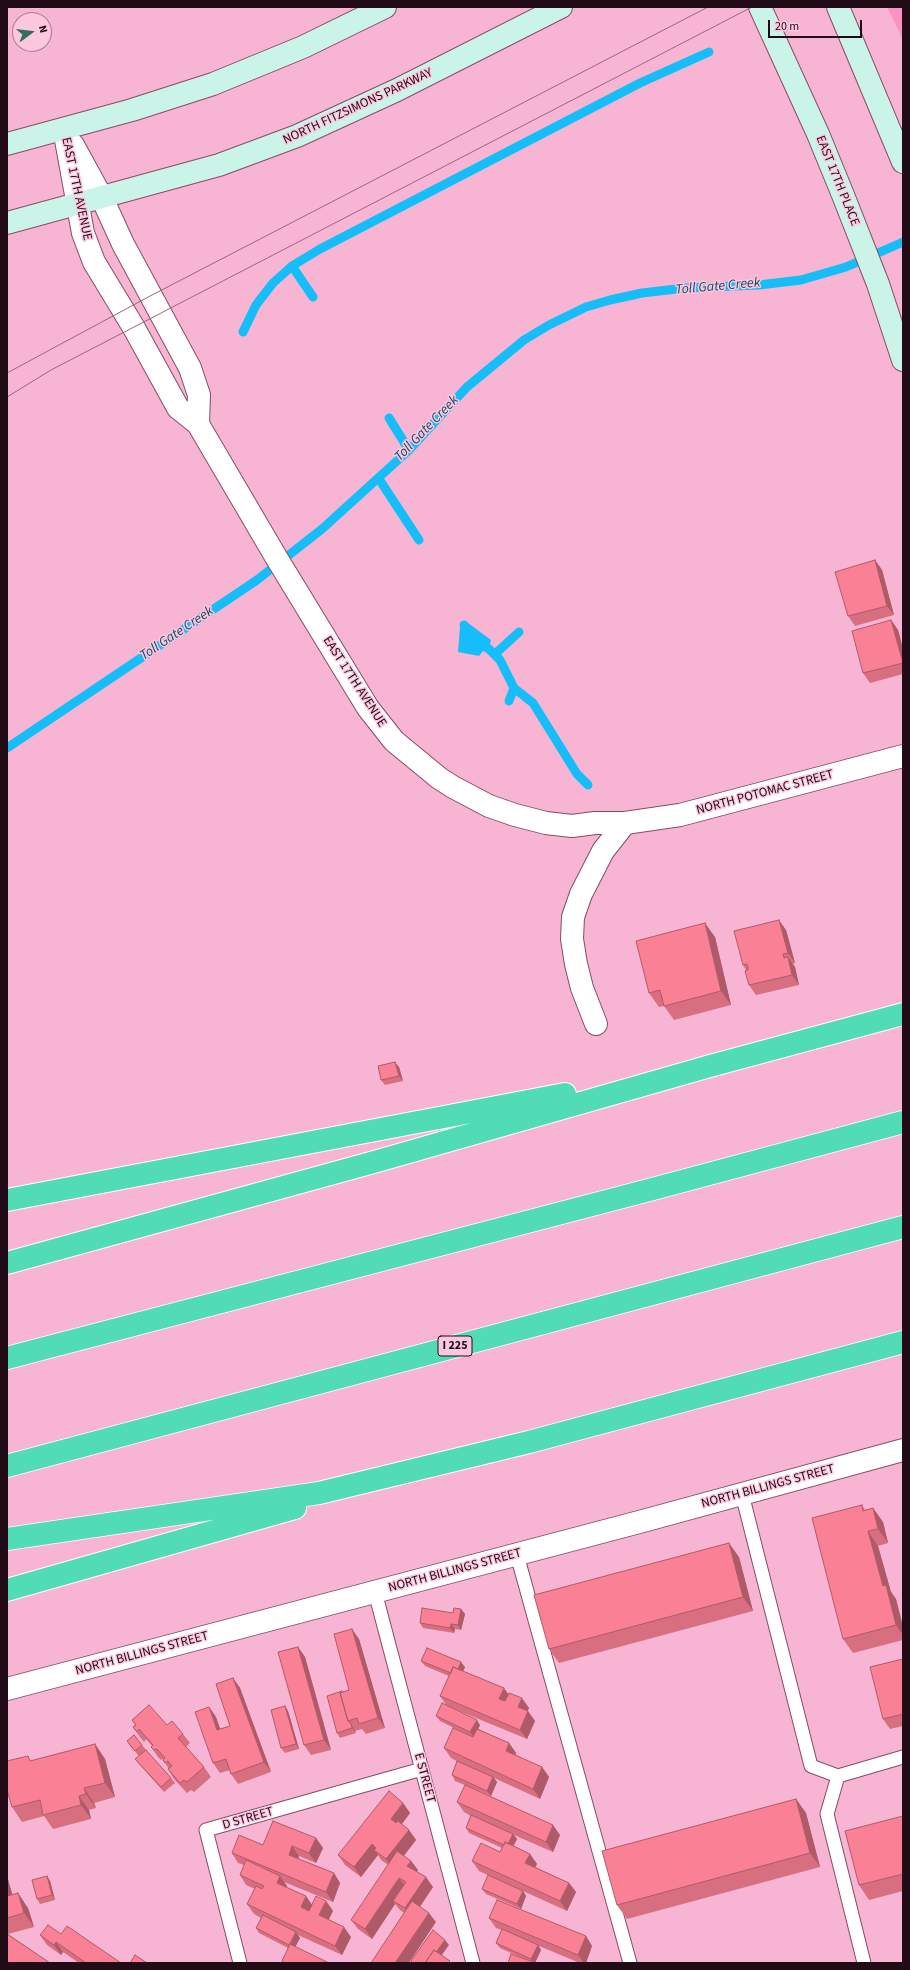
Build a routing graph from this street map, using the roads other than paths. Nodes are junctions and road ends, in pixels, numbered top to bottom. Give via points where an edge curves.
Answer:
1 (385, 7) edge
2 (561, 7) edge
3 (760, 7) edge
4 (838, 7) edge
5 (64, 128) junction
6 (7, 144) edge
7 (903, 162) edge
8 (102, 198) junction
9 (79, 204) junction
10 (7, 223) edge
11 (903, 360) edge
12 (198, 424) junction
13 (903, 756) edge
14 (625, 822) junction
15 (903, 1014) edge
16 (596, 1024) dead end
17 (710, 1066) junction
18 (903, 1122) edge
19 (7, 1200) edge
20 (903, 1227) edge
21 (7, 1263) edge
22 (903, 1342) edge
23 (7, 1358) edge
24 (529, 1442) junction
25 (903, 1450) edge
26 (7, 1466) edge
27 (742, 1494) junction
28 (7, 1540) edge
29 (517, 1555) junction
30 (7, 1590) edge
31 (375, 1592) junction
32 (7, 1689) edge
33 (903, 1757) edge
34 (422, 1769) junction
35 (838, 1776) junction
36 (240, 1963) edge
37 (473, 1963) edge
38 (630, 1963) edge
39 (864, 1963) edge

1 - 5 main road via 247,71 193,91
2 - 8 main road, NORTH FITZSIMONS PARKWAY via 329,123 219,165
3 - 11 main road, EAST 17TH PLACE via 843,194 878,284
4 - 7 main road
5 - 6 main road
5 - 8 street, EAST 17TH AVENUE
5 - 9 street, EAST 17TH AVENUE
8 - 9 main road, NORTH FITZSIMONS PARKWAY
8 - 12 street, EAST 17TH AVENUE via 123,244 190,368 199,395
9 - 10 main road, NORTH FITZSIMONS PARKWAY
9 - 12 street, EAST 17TH AVENUE via 83,233 94,262 178,408
12 - 14 street, EAST 17TH AVENUE via 363,702 394,741 452,787 489,806 529,819 572,826
13 - 14 street, NORTH POTOMAC STREET via 695,812
14 - 16 street via 600,857 581,894 573,917 572,939 576,964
15 - 17 highway
17 - 19 highway
17 - 21 highway
18 - 23 highway
20 - 26 highway, I 225
22 - 24 highway
24 - 28 highway via 319,1493
24 - 30 highway
25 - 27 street, NORTH BILLINGS STREET
27 - 29 street, NORTH BILLINGS STREET
27 - 35 lane via 812,1766
29 - 31 street, NORTH BILLINGS STREET
29 - 38 lane
31 - 32 street, NORTH BILLINGS STREET
31 - 34 lane, E STREET
33 - 35 lane
34 - 36 lane, D STREET via 206,1830
34 - 37 lane, E STREET
35 - 39 lane via 827,1814

